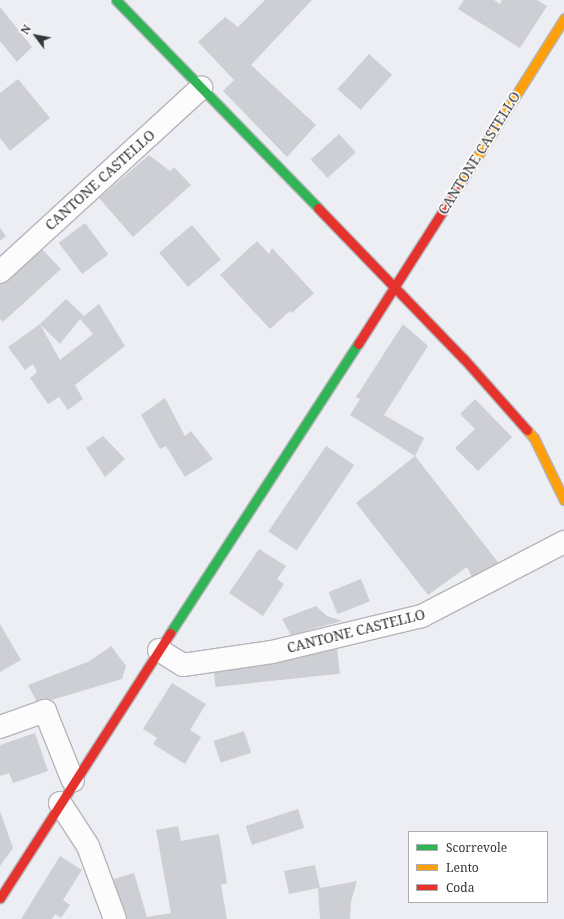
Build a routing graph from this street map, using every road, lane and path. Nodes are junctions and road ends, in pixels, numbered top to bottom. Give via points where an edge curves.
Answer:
1 (116, 0) edge
2 (564, 19) edge
3 (201, 88) junction
4 (0, 272) edge
5 (394, 288) junction
6 (564, 500) edge
7 (564, 542) edge
8 (159, 650) junction
9 (0, 727) edge
10 (73, 781) junction
11 (60, 803) junction
12 (0, 898) edge
13 (115, 919) edge

1 - 3 street
2 - 5 street, CANTONE CASTELLO
3 - 4 street, CANTONE CASTELLO
3 - 5 street
5 - 6 street via 464,359 534,438
5 - 8 street, CANTONE CASTELLO
7 - 8 street, CANTONE CASTELLO via 422,616 272,652 183,665
8 - 10 street, CANTONE CASTELLO
9 - 10 street via 45,711
10 - 11 street, CANTONE CASTELLO
11 - 12 street, CANTONE CASTELLO
11 - 13 street via 88,846

